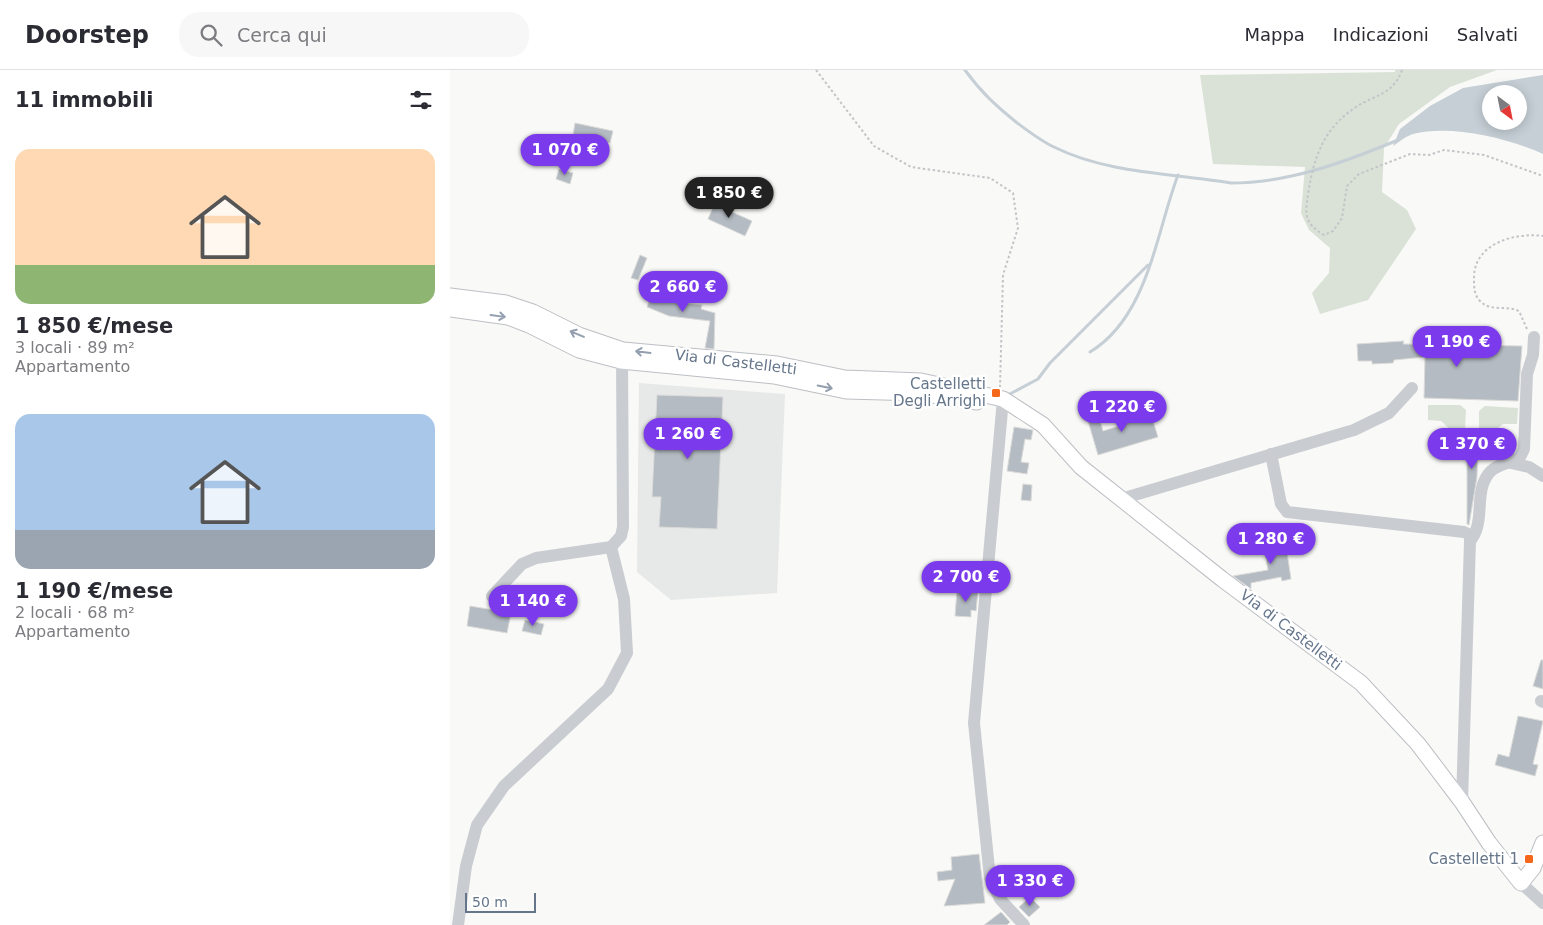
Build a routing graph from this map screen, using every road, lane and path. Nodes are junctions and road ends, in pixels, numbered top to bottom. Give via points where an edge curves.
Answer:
1 (816, 70) edge
2 (1402, 70) edge
3 (1543, 176) edge
4 (1543, 236) edge
5 (450, 296) edge
6 (450, 309) edge
7 (1534, 337) joint
8 (622, 355) junction
9 (1412, 388) dead end
10 (1002, 403) junction
11 (1271, 454) junction
12 (1512, 462) junction
13 (1543, 476) edge
14 (1121, 499) junction
15 (1470, 541) junction
16 (611, 547) junction
17 (492, 596) dead end
18 (1462, 802) junction
19 (1543, 843) edge
20 (1521, 883) junction
21 (1543, 903) edge
22 (458, 925) edge
23 (1024, 925) edge

1 - 10 path via 874,146 911,167 990,178 1013,192 1018,228 1003,275
2 - 3 path via 1390,90 1356,107 1326,136 1317,153 1307,201 1306,216 1313,229 1324,235 1333,231 1342,218 1347,186 1359,174 1410,154 1429,155 1444,150 1484,155
4 - 7 path via 1514,236 1500,241 1474,266 1475,293 1480,301 1490,308 1519,311
8 -> 5 main road, Via di Castelletti via 533,312 506,303
6 -> 8 main road, Via di Castelletti via 508,317 579,350
7 - 12 street via 1527,374 1524,448 1520,457
8 - 10 main road, Via di Castelletti via 776,364 845,378 921,381
8 - 16 street via 623,526 621,536
9 - 11 street via 1381,418 1354,430
10 - 14 main road, Via di Castelletti via 1025,412 1043,425 1081,466
10 - 23 street via 974,723 990,878 1000,898
11 - 14 street
11 - 15 street via 1281,504 1287,512 1464,532 1470,535
12 - 13 street
12 - 15 street via 1493,469 1486,478 1482,488 1479,526
14 - 18 main road, Via di Castelletti via 1361,683 1418,744
15 - 18 street
16 - 17 street via 536,558 522,564
16 - 22 street via 624,599 628,653 608,689 504,786 477,825 466,866
18 - 20 main road, Via di Castelletti
19 - 20 main road via 1533,868
20 - 21 street

